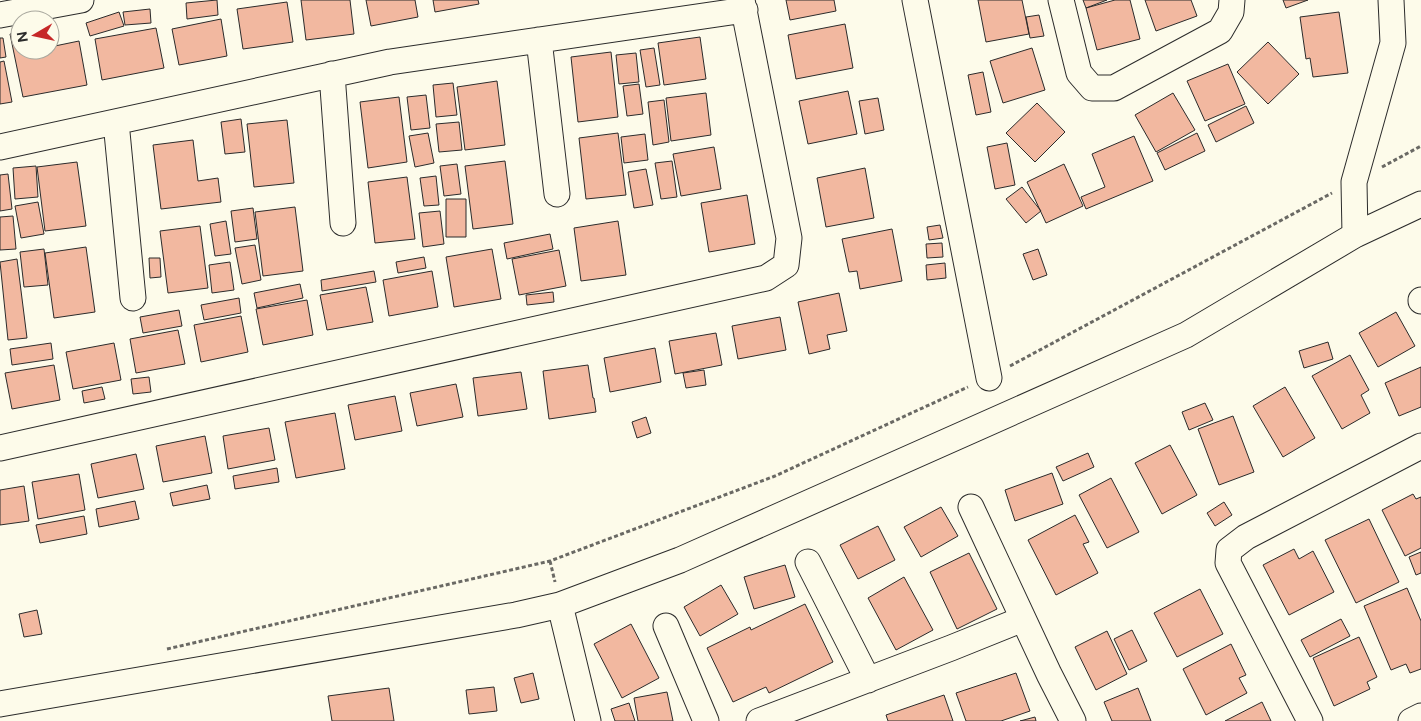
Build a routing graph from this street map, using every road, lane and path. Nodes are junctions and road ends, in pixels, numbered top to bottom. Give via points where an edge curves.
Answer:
1 (81, 0) edge
2 (915, 0) edge
3 (1061, 0) edge
4 (1232, 0) edge
5 (1390, 0) edge
6 (744, 5) edge
7 (0, 15) edge
8 (539, 40) junction
9 (332, 74) junction
10 (116, 122) junction
11 (1421, 146) edge
12 (0, 147) edge
13 (1354, 182) junction
14 (557, 194) dead end
15 (1421, 204) edge
16 (343, 222) dead end
17 (1355, 235) junction
18 (133, 298) dead end
19 (989, 378) junction
20 (1421, 446) edge
21 (0, 448) edge
22 (970, 507) dead end
23 (808, 562) dead end
24 (560, 605) junction
25 (1023, 619) junction
26 (666, 626) dead end
27 (163, 650) dead end
28 (868, 680) junction
29 (0, 704) edge
30 (1421, 716) edge
31 (588, 721) edge
32 (706, 721) edge
33 (759, 721) edge
34 (1073, 721) edge
35 (1310, 721) edge
36 (1411, 721) edge

1 - 7 street
2 - 19 street
3 - 4 street via 1079,73 1092,88 1114,88 1220,31 1232,12
5 - 13 street via 1393,44
6 - 8 street
6 - 21 street via 789,238 786,265 766,278
8 - 9 street
8 - 14 street
9 - 10 street
9 - 16 street
10 - 12 street
10 - 18 street
11 - 13 path
13 - 17 street
13 - 19 path
15 - 17 street
17 - 24 street via 1186,335 680,560
19 - 27 path via 775,476 550,561
20 - 35 street via 1246,537 1229,550 1228,563
22 - 25 street
23 - 28 street
24 - 29 street
24 - 31 street
25 - 28 street
25 - 34 street
26 - 32 street
28 - 33 street
30 - 36 street

